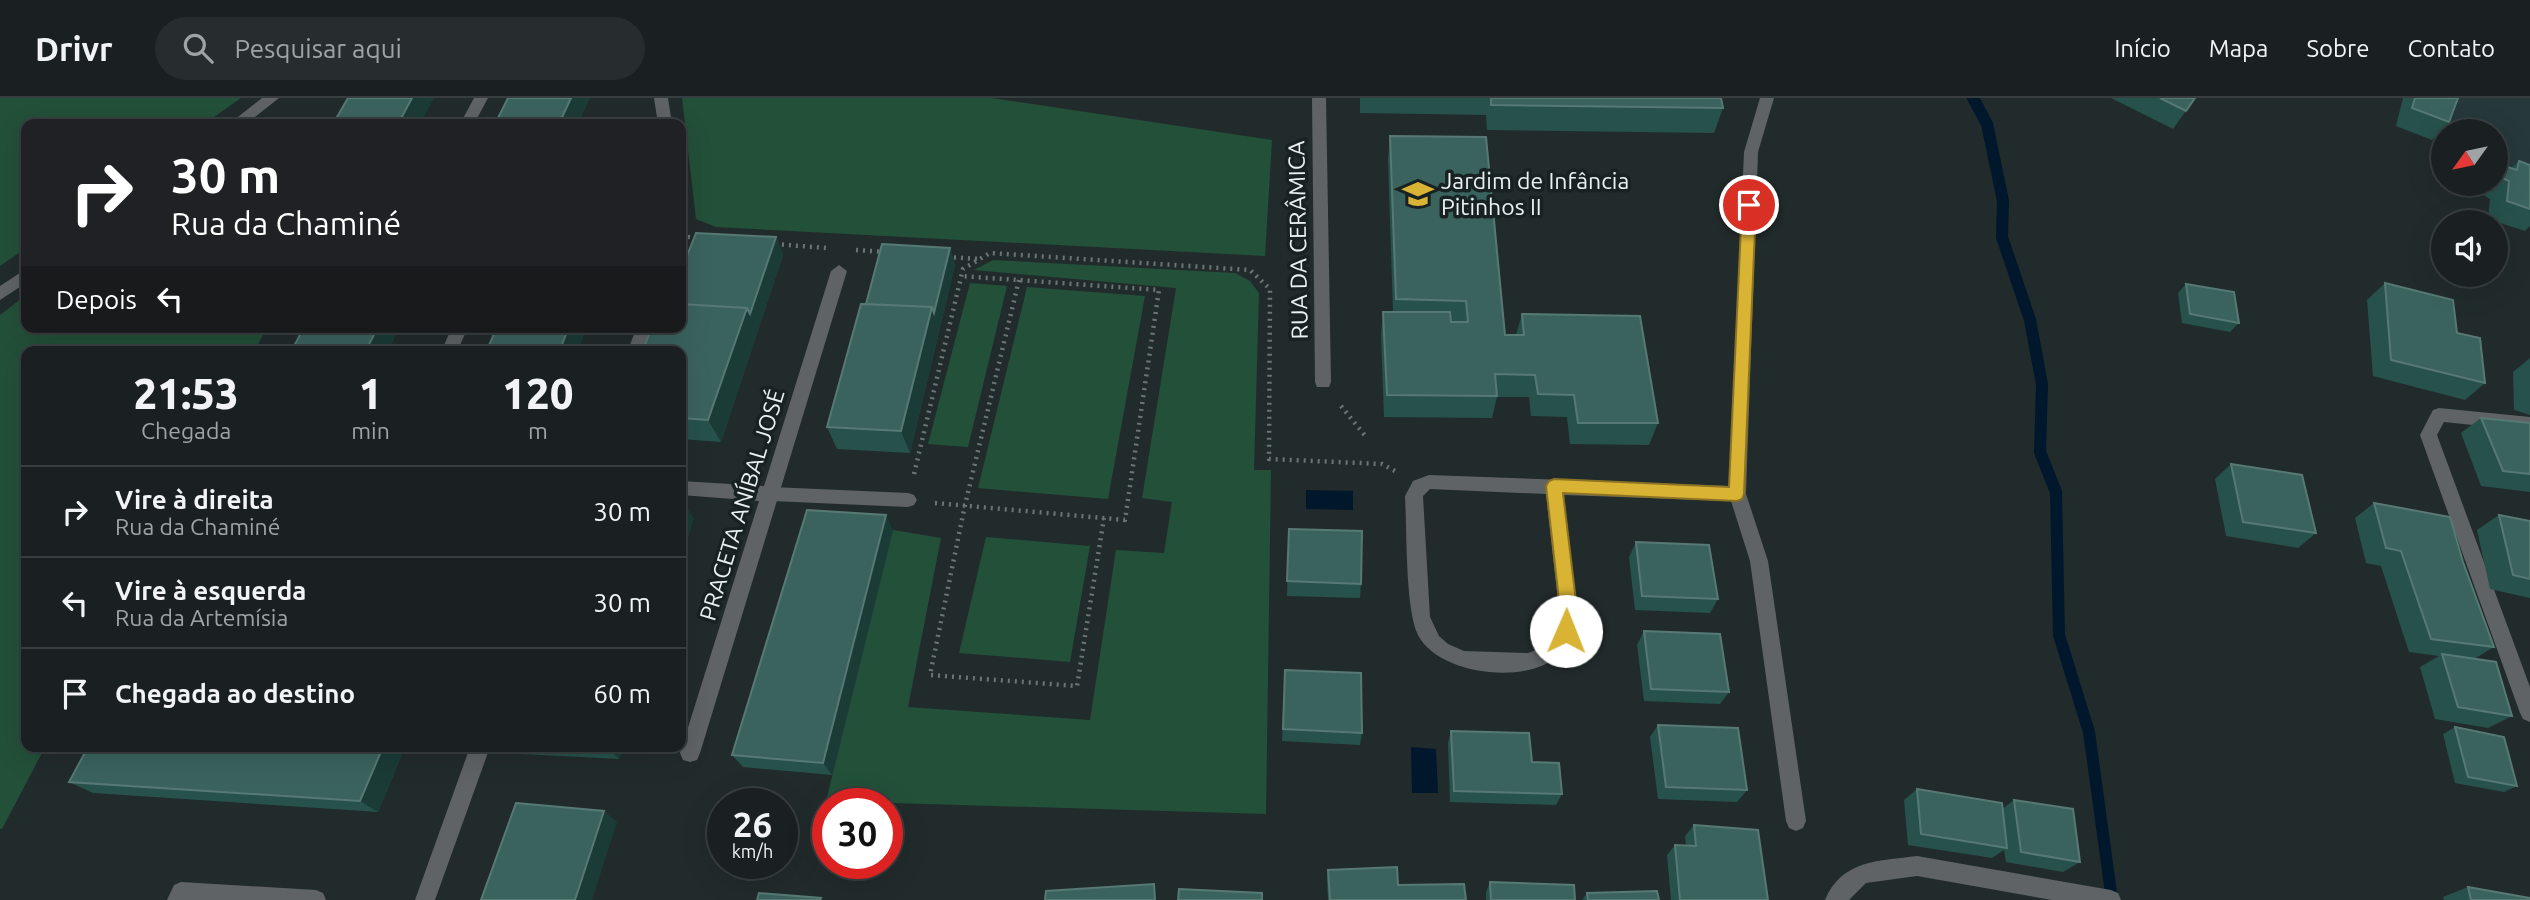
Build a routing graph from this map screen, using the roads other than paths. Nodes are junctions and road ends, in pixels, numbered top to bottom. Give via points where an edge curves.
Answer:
1 (272, 98) edge
2 (481, 98) edge
3 (662, 98) edge
4 (1319, 98) edge
5 (1767, 98) edge
6 (243, 119) edge
7 (470, 119) edge
8 (664, 119) edge
9 (839, 271) dead end
10 (21, 279) edge
11 (0, 294) edge
12 (1323, 382) road end
13 (2530, 424) edge
14 (1554, 486) junction
15 (686, 488) edge
16 (772, 494) junction
17 (1737, 494) junction
18 (908, 500) road end
19 (2530, 713) edge
20 (478, 752) edge
21 (690, 753) dead end
22 (1796, 821) dead end
23 (2103, 899) edge
24 (177, 900) edge
25 (316, 900) edge
26 (425, 900) edge
27 (1835, 900) edge

1 - 6 street
2 - 7 street
3 - 8 street
4 - 12 street, RUA DA CERÂMICA
5 - 17 street via 1751,152
9 - 16 street, PRACETA ANÍBAL JOSÉ
10 - 11 street
13 - 19 street via 2439,415 2428,435
14 - 14 street via 1429,482 1415,491 1423,626 1435,644 1452,657 1469,662 1531,662 1551,650 1566,631 1570,618
14 - 17 street
15 - 16 street
16 - 18 street
16 - 21 street, PRACETA ANÍBAL JOSÉ
17 - 22 street via 1759,561
20 - 26 street
23 - 27 street via 1917,866 1861,873
24 - 25 street via 181,892

